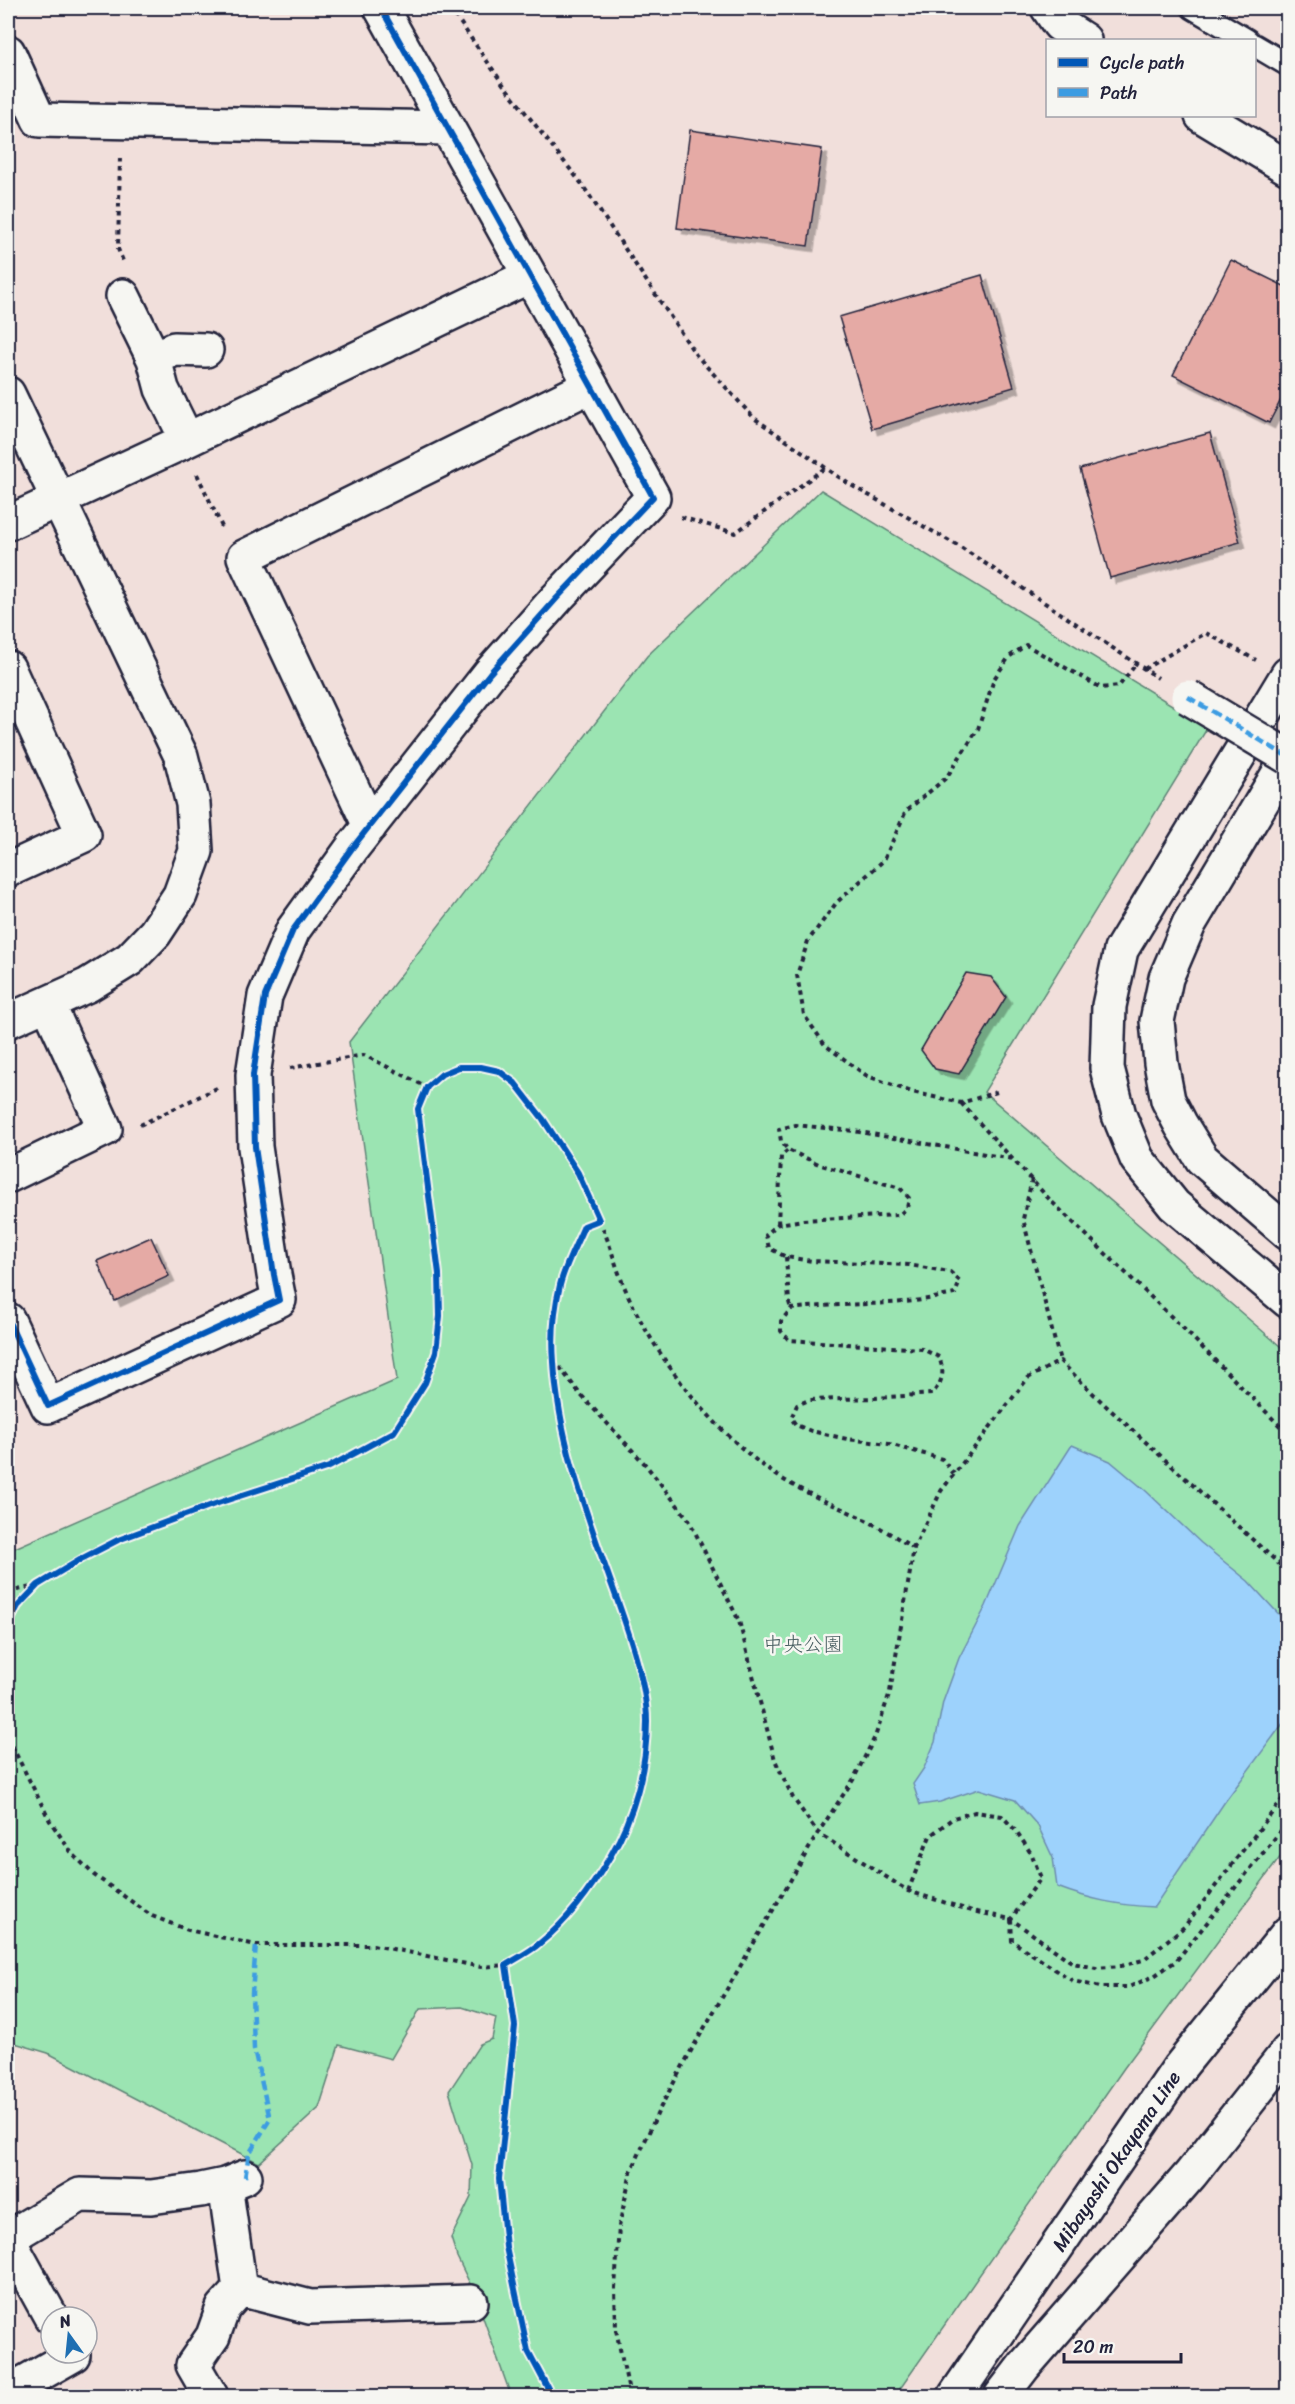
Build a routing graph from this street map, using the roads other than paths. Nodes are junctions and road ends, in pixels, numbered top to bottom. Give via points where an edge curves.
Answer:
1 (381, 8) edge
2 (1048, 8) edge
3 (1193, 8) edge
4 (1082, 39) edge
5 (1245, 39) edge
6 (1256, 46) edge
7 (8, 52) edge
8 (1287, 65) edge
9 (1204, 117) edge
10 (447, 128) junction
11 (1287, 168) edge
12 (529, 276) junction
13 (123, 296) dead end
14 (206, 350) dead end
15 (154, 359) junction
16 (590, 386) junction
17 (8, 394) edge
18 (187, 440) junction
19 (57, 500) junction
20 (8, 523) edge
21 (8, 669) edge
22 (1287, 674) edge
23 (1188, 697) road end
24 (1287, 757) edge
25 (370, 826) junction
26 (8, 870) edge
27 (48, 1004) junction
28 (8, 1021) edge
29 (8, 1176) edge
30 (1287, 1233) edge
31 (1287, 1301) edge
32 (8, 1320) edge
33 (1287, 1933) edge
34 (1287, 2051) edge
35 (8, 2238) edge
36 (240, 2289) junction
37 (471, 2302) dead end
38 (44, 2305) edge
39 (55, 2365) edge
40 (8, 2392) edge
41 (211, 2397) edge
42 (955, 2397) edge
43 (1001, 2397) edge

1 - 10 street
2 - 4 street via 1059,24
3 - 5 lane
6 - 8 lane
7 - 10 street via 39,120
9 - 11 street
10 - 12 street
12 - 16 street
12 - 18 street
13 - 15 street
14 - 15 street via 174,349
15 - 18 street via 162,389
16 - 25 street via 653,497 490,673
16 - 25 street via 244,556
17 - 19 street
18 - 19 street
19 - 20 street
19 - 27 street via 181,756 193,804 196,851 180,896 130,959
21 - 26 street via 84,835
22 - 31 street via 1121,950 1109,1006 1107,1068 1119,1115 1137,1159 1174,1205
23 - 24 street, bridge
24 - 30 street via 1189,924 1166,978 1157,1021 1168,1100 1181,1125 1202,1159
25 - 32 street via 293,930 265,996 253,1075 255,1147 279,1300 48,1406
27 - 28 street
27 - 29 street via 105,1129
33 - 42 street, Mibayashi Okayama Line via 1179,2068
34 - 43 street via 1191,2174
35 - 36 street via 80,2195 152,2197 235,2181
35 - 38 street
36 - 37 street via 310,2307
36 - 41 street via 222,2308 213,2336 193,2365
39 - 40 street

